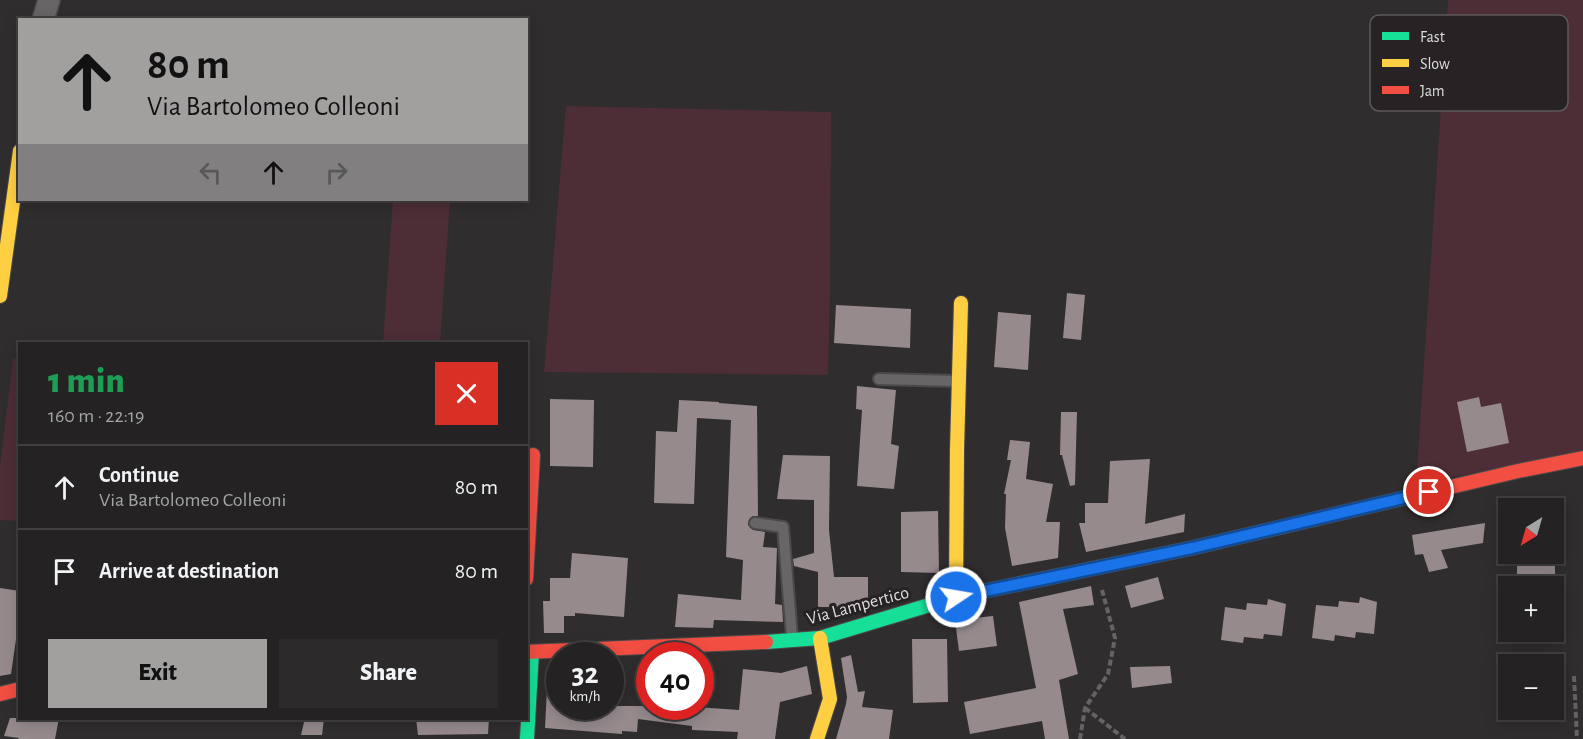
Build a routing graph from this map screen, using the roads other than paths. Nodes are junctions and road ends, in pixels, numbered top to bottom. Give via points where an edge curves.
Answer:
1 (49, 0) edge
2 (44, 18) edge
3 (18, 166) edge
4 (0, 296) edge
5 (961, 303) dead end
6 (879, 379) dead end
7 (958, 381) junction
8 (533, 455) dead end
9 (1583, 458) edge
10 (755, 523) dead end
11 (528, 544) edge
12 (956, 597) junction
13 (820, 638) junction
14 (792, 640) junction
15 (529, 652) edge
16 (18, 690) edge
17 (0, 694) edge
18 (528, 696) edge
19 (527, 720) edge
20 (527, 739) edge
21 (817, 739) edge

1 - 2 street
3 - 4 street
5 - 7 street
6 - 7 lane
7 - 12 street
8 - 11 street
9 - 12 street, Via Lampertico via 1192,548
10 - 14 lane via 783,527
12 - 13 street, Via Lampertico
13 - 14 street, Via Lampertico
13 - 21 street via 830,699
14 - 15 street, Via Lampertico
15 - 18 street
16 - 17 street
19 - 20 street

